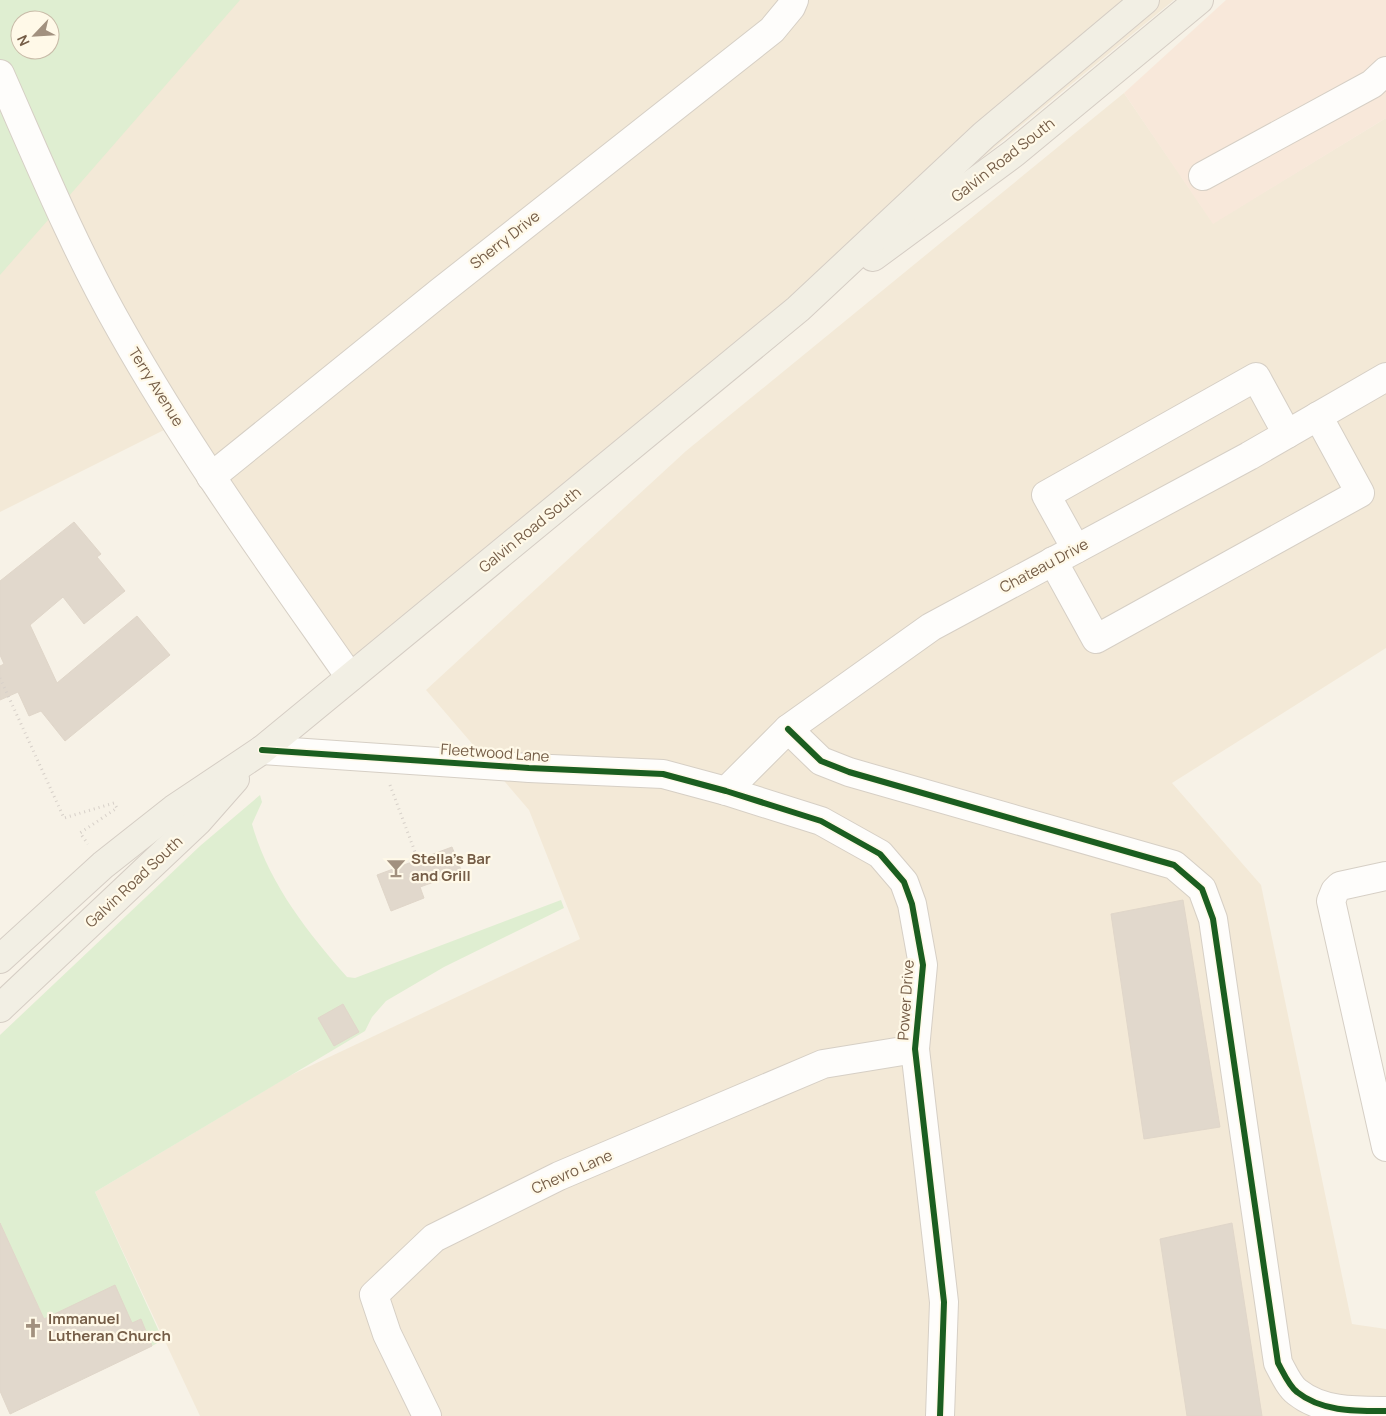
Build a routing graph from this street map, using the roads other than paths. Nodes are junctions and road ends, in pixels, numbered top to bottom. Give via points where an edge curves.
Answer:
1 (794, 0) edge
2 (1145, 0) edge
3 (1199, 0) edge
4 (1386, 71) edge
5 (0, 74) edge
6 (1203, 176) dead end
7 (798, 309) junction
8 (1386, 378) edge
9 (1318, 416) junction
10 (1287, 434) junction
11 (211, 477) junction
12 (1065, 555) junction
13 (350, 677) junction
14 (788, 729) junction
15 (262, 750) junction
16 (726, 790) junction
17 (1386, 876) edge
18 (0, 959) edge
19 (0, 1008) edge
20 (915, 1049) junction
21 (1386, 1147) edge
22 (1386, 1411) edge
23 (426, 1415) edge
24 (940, 1416) edge

1 - 11 street, Sherry Drive via 772,30
2 - 7 main road, Galvin Road South via 984,135
3 - 7 main road, Galvin Road South via 1014,153 909,232
4 - 6 street via 1372,84
5 - 11 street, Terry Avenue via 76,245 121,331
7 - 13 main road, Galvin Road South
8 - 9 street, Chateau Drive
9 - 10 street, Chateau Drive
9 - 12 street via 1360,493 1096,638
10 - 12 street, Chateau Drive
10 - 12 street via 1256,376 1046,494
11 - 13 street, Terry Avenue
12 - 14 street, Chateau Drive via 931,627
13 - 15 main road, Galvin Road South
14 - 16 street, Chateau Drive
14 - 22 street via 821,761 849,772 1174,865 1202,889 1213,920 1278,1363 1296,1392 1319,1404 1348,1411
15 - 16 street, Fleetwood Lane via 663,774
15 - 18 main road, Galvin Road South via 174,809 103,865
15 - 19 main road, Galvin Road South via 198,821
16 - 20 street, Power Drive via 821,821 880,854 904,882 912,904 923,965
17 - 21 street via 1340,886 1334,891 1331,901
20 - 23 street, Chevro Lane via 823,1064 558,1176 434,1238 374,1294 387,1334
20 - 24 street, Power Drive via 944,1302

